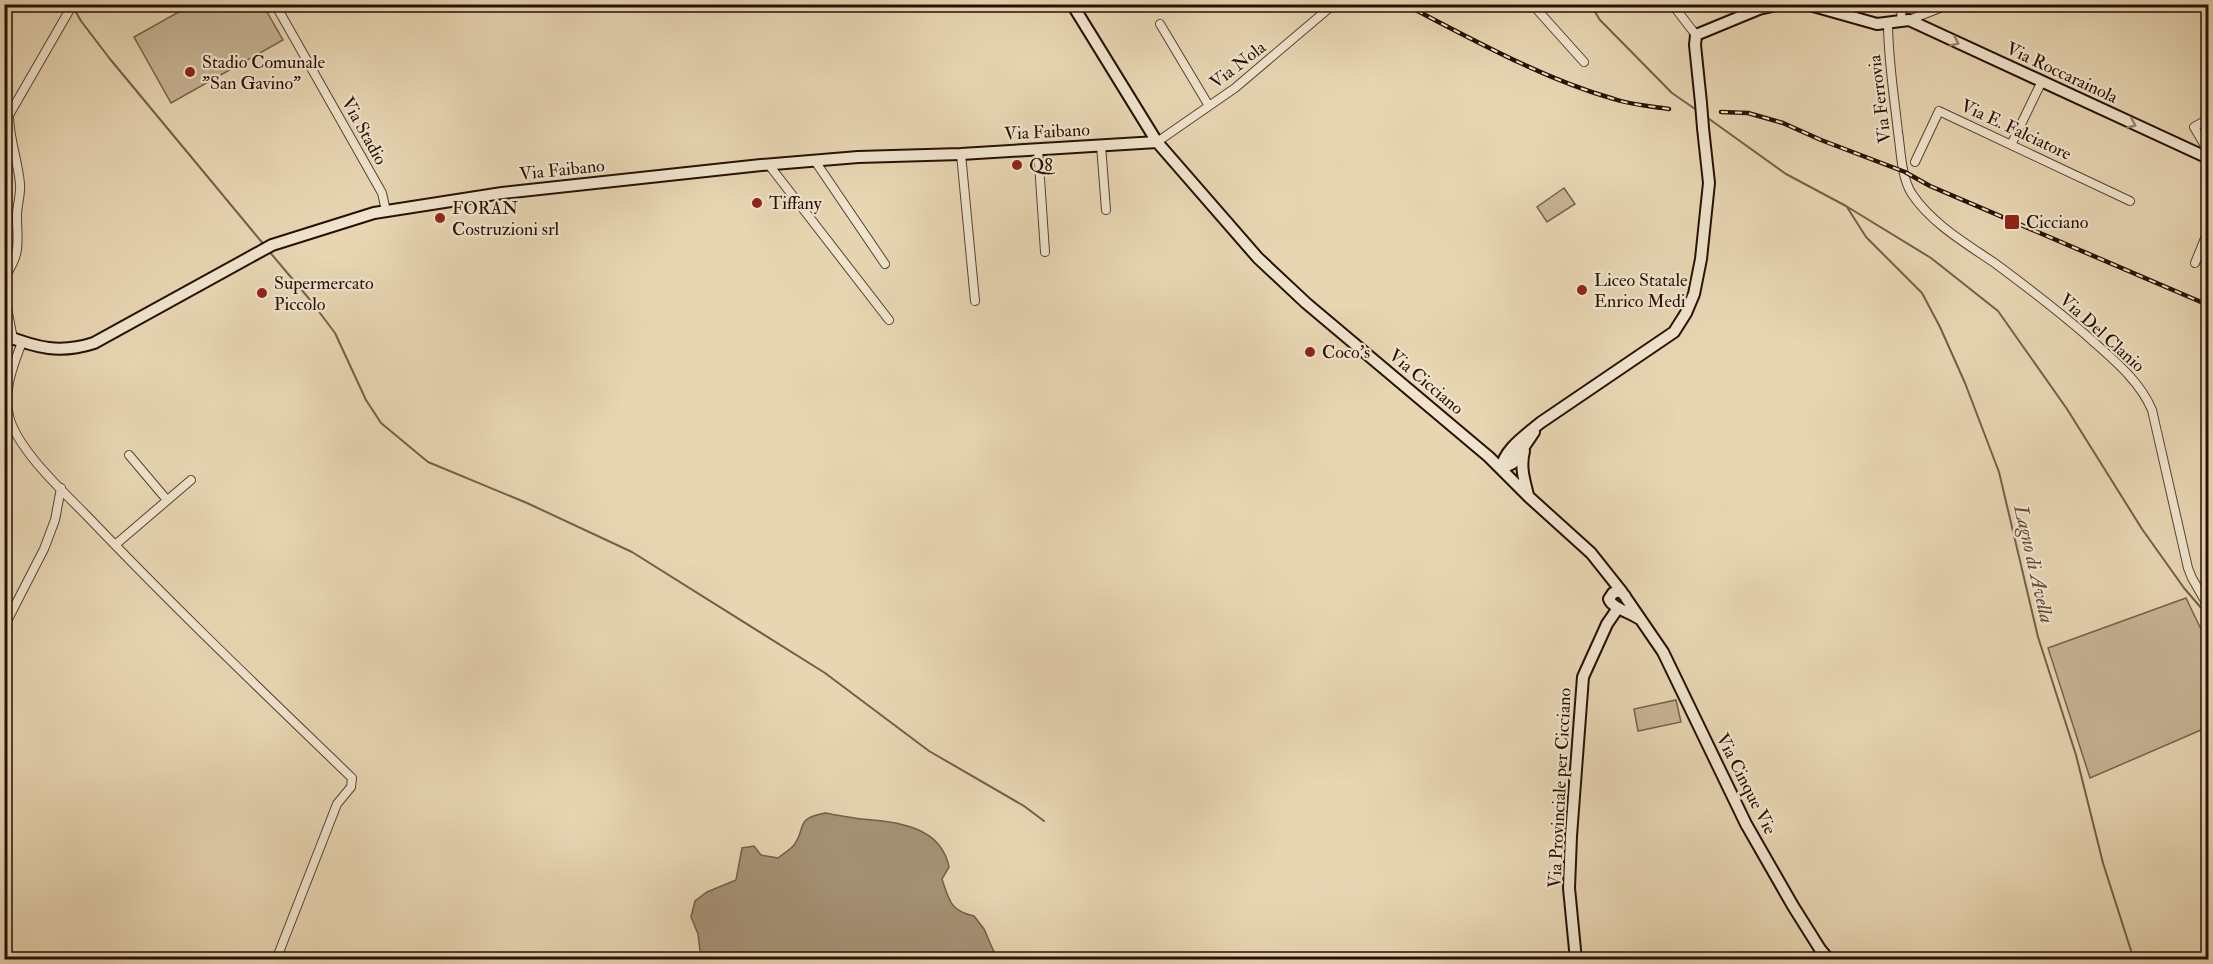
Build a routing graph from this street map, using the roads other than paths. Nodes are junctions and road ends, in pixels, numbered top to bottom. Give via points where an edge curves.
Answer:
1 (275, 4) edge
2 (1072, 4) edge
3 (1334, 4) edge
4 (1532, 4) edge
5 (1672, 4) edge
6 (1780, 4) edge
7 (1806, 4) edge
8 (1902, 4) edge
9 (1950, 4) edge
10 (71, 7) edge
11 (1905, 20) junction
12 (1888, 22) junction
13 (1160, 24) dead end
14 (1696, 35) junction
15 (1584, 62) dead end
16 (2041, 83) junction
17 (1209, 106) junction
18 (2208, 119) edge
19 (1156, 142) junction
20 (1101, 145) junction
21 (2011, 145) junction
22 (1038, 149) junction
23 (2208, 151) edge
24 (961, 154) junction
25 (2208, 158) edge
26 (815, 161) junction
27 (1915, 162) dead end
28 (769, 165) junction
29 (1905, 172) joint
30 (2130, 201) dead end
31 (1106, 210) dead end
32 (386, 211) junction
33 (2208, 231) edge
34 (1045, 252) dead end
35 (2195, 263) dead end
36 (885, 264) dead end
37 (4, 278) edge
38 (4, 292) edge
39 (975, 301) dead end
40 (889, 320) dead end
41 (13, 339) edge
42 (1519, 448) junction
43 (129, 455) dead end
44 (1489, 457) junction
45 (1501, 469) junction
46 (191, 480) dead end
47 (61, 488) junction
48 (1528, 497) junction
49 (167, 500) junction
50 (115, 545) junction
51 (1618, 601) junction
52 (2208, 606) edge
53 (4, 627) edge
54 (276, 960) edge
55 (1576, 960) edge
56 (1829, 960) edge

1 - 32 street, Via Stadio via 382,193
2 - 19 street, Via Cicciano
3 - 17 street, Via Nola via 1274,57
4 - 15 street
5 - 14 street
6 - 14 street
7 - 12 street via 1866,23
8 - 11 street
9 - 11 street
10 - 37 street via 9,115 20,184 19,241 12,267
11 - 12 street
11 -> 16 street, Via Roccarainola
12 - 29 street, Via Ferrovia
13 - 17 street
14 - 42 street, bridge via 1709,183 1701,259 1686,313 1674,332 1540,423
16 - 21 street
16 -> 25 street, Via Roccarainola
17 - 19 street, Via Nola
18 - 23 street via 2194,127
19 - 20 street, Via Faibano
19 - 44 street, Via Cicciano via 1258,258
20 - 22 street, Via Faibano
20 - 31 street
21 - 27 street, Via E. Falciatore via 1939,111
21 - 30 street, Via E. Falciatore
22 - 24 street, Via Faibano
22 - 34 street
24 - 26 street, Via Faibano
24 - 39 street
26 - 28 street, Via Faibano
26 - 36 street
28 - 32 street, Via Faibano via 502,193
28 - 40 street
29 - 52 street, Via Del Clanio via 1912,195 1937,221 2072,323 2126,372 2146,396 2192,578
32 - 41 street, Via Faibano via 267,248 94,343 63,350
33 - 35 street
38 - 41 street
41 - 47 street via 7,388 13,428
42 - 44 street
42 - 45 street via 1513,463
42 - 48 street
43 - 49 street
44 - 45 street, Via Cicciano
45 - 48 street, Via Cicciano
46 - 49 street
47 - 50 street
47 - 53 street via 44,549
48 - 51 street, Via Cicciano via 1576,538 1602,567
49 - 50 street
50 - 54 street via 352,778 324,835
51 - 55 street, Via Provinciale per Cicciano via 1583,677 1570,836 1569,888
51 - 56 street, Via Cinque Vie via 1641,620 1663,652 1746,824

